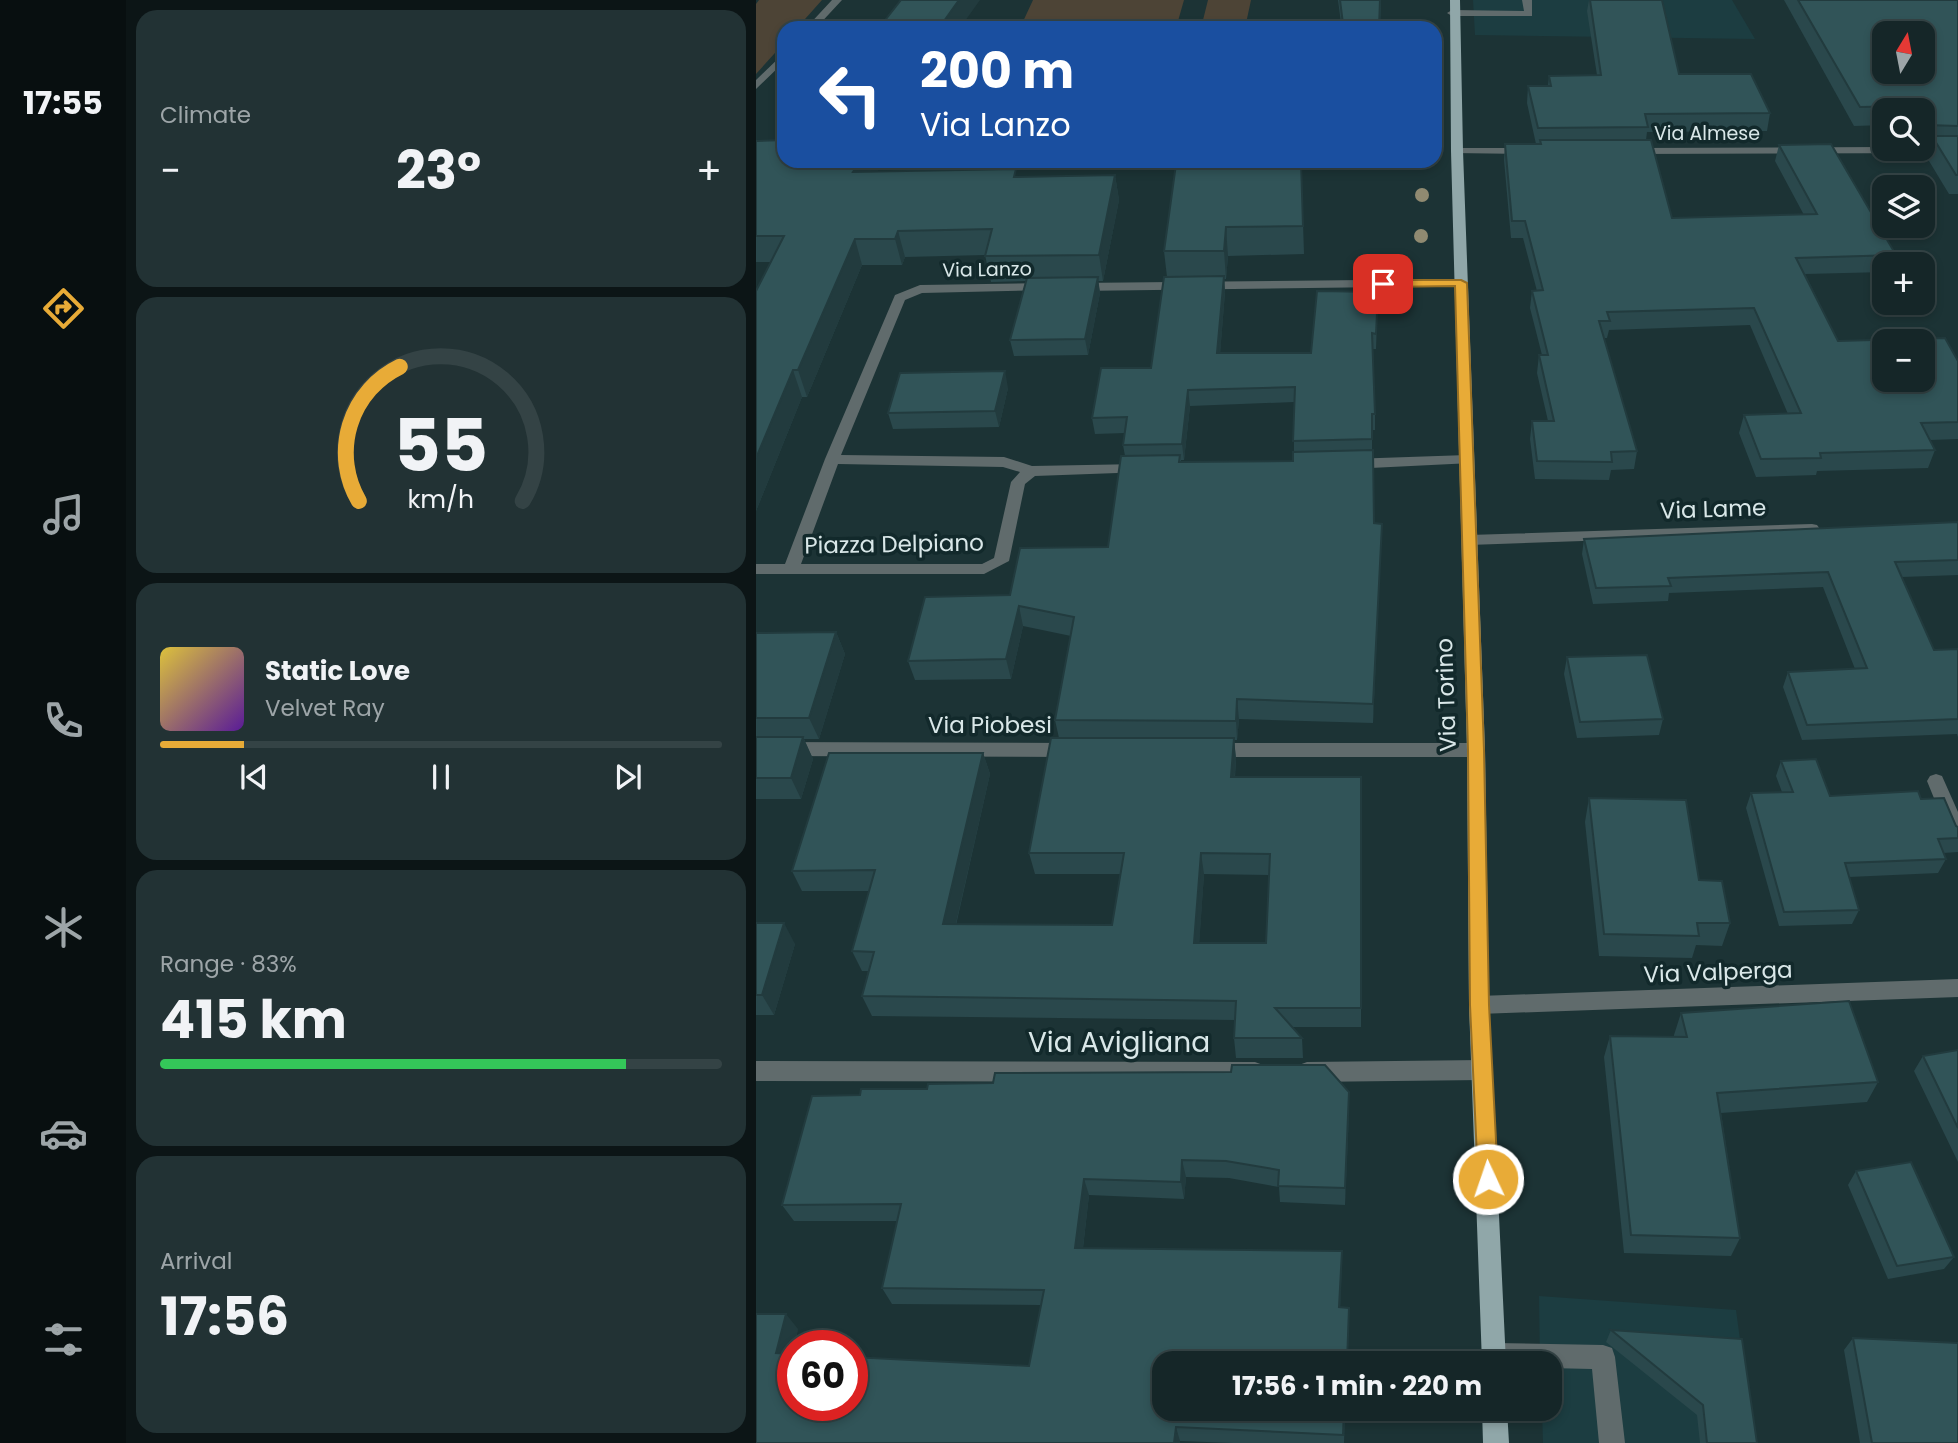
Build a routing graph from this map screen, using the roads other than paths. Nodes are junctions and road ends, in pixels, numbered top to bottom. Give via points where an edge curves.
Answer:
1 (837, 0) edge
2 (1450, 0) edge
3 (1455, 0) edge
4 (1527, 0) edge
5 (1453, 17) junction
6 (818, 21) edge
7 (777, 64) edge
8 (756, 86) edge
9 (1958, 150) edge
10 (1457, 151) junction
11 (1540, 151) edge
12 (1624, 151) edge
13 (1461, 283) junction
14 (832, 459) junction
15 (1467, 460) junction
16 (1329, 464) edge
17 (1153, 468) edge
18 (1031, 471) junction
19 (1832, 528) edge
20 (1469, 540) junction
21 (756, 569) edge
22 (791, 569) junction
23 (756, 749) edge
24 (1090, 750) edge
25 (1201, 750) edge
26 (1476, 750) junction
27 (1936, 781) dead end
28 (1958, 835) edge
29 (1958, 988) edge
30 (1479, 1005) junction
31 (1482, 1070) junction
32 (756, 1071) edge
33 (1494, 1351) edge
34 (1562, 1358) edge
35 (1495, 1421) edge
36 (1496, 1443) edge
37 (1612, 1443) edge

1 - 6 street
2 - 5 main road
3 - 5 main road
4 - 5 street via 1529,14
5 - 10 main road, Via Torino
7 - 8 street
9 - 12 street, Via Almese
10 - 11 street
10 - 13 main road, Via Torino
13 - 14 street, Via Lanzo via 908,292 900,298
13 - 15 main road, Via Torino
14 - 18 street via 1004,462
14 - 22 street, Piazza Delpiano
15 - 16 street
15 - 20 main road, Via Torino
17 - 18 street
18 - 22 street, Piazza Delpiano via 1018,482 1001,561 984,569
19 - 20 street, Via Lame
20 - 26 main road, Via Torino
21 - 22 street, Piazza Delpiano
23 - 24 street, Via Piobesi
25 - 26 street
26 - 30 main road, Via Torino
27 - 28 street
29 - 30 street, Via Valperga
30 - 31 main road, Via Torino
31 - 32 street, Via Avigliana
31 - 33 main road, Via Torino
34 - 37 street via 1603,1357
35 - 36 main road

